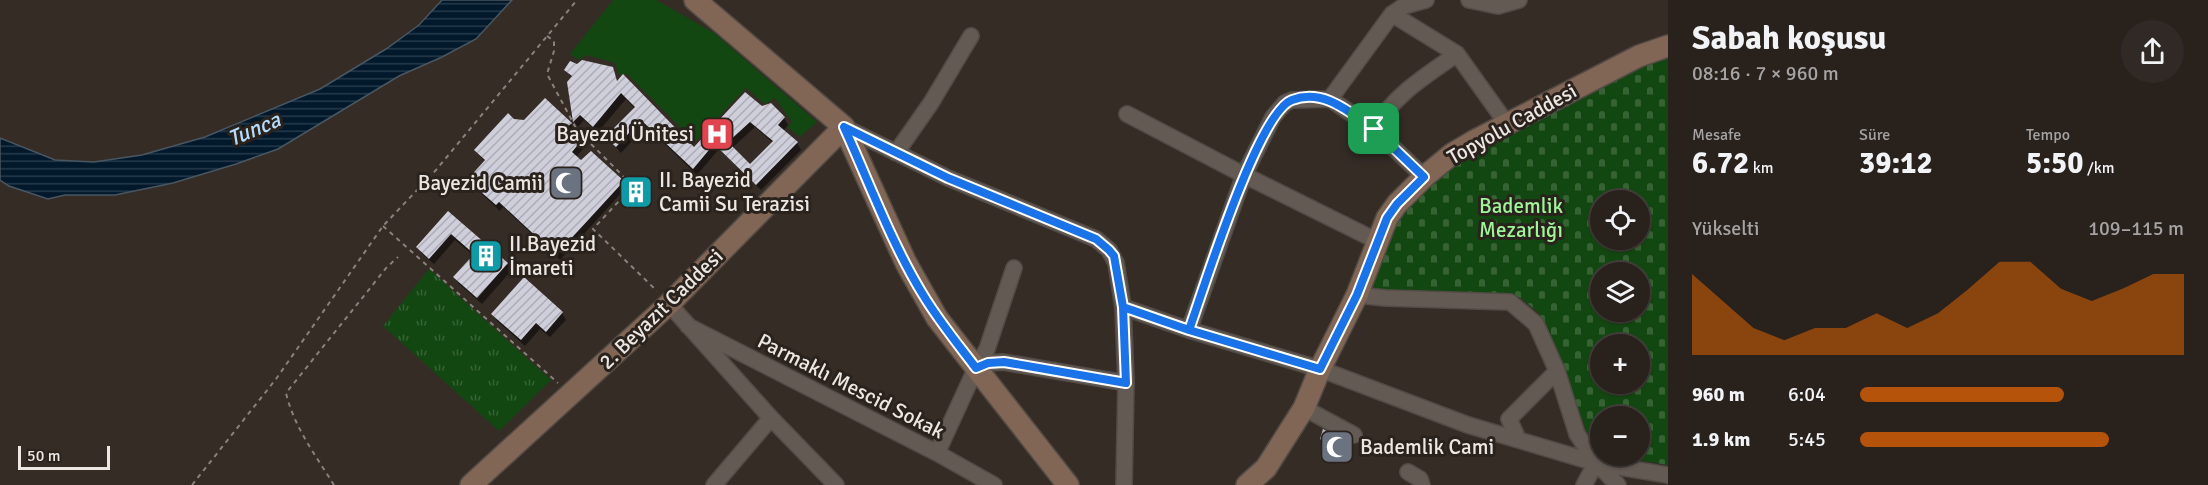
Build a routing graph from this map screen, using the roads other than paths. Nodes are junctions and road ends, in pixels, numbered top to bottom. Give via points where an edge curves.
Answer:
1 (695, 0) edge
2 (1426, 0) edge
3 (1469, 0) edge
4 (1520, 0) edge
5 (1392, 14) junction
6 (972, 36) dead end
7 (1668, 46) edge
8 (1457, 54) junction
9 (1330, 99) junction
10 (1127, 114) dead end
11 (1507, 124) junction
12 (844, 127) junction
13 (1374, 129) junction
14 (896, 153) junction
15 (1244, 176) junction
16 (1424, 177) junction
17 (1377, 241) junction
18 (1014, 268) dead end
19 (1357, 295) junction
20 (669, 304) junction
21 (1123, 307) junction
22 (688, 326) junction
23 (1189, 330) junction
24 (976, 368) junction
25 (1320, 369) junction
26 (1557, 371) junction
27 (1126, 383) junction
28 (1304, 408) junction
29 (771, 418) junction
30 (1354, 435) dead end
31 (1518, 439) junction
32 (937, 453) junction
33 (1590, 453) edge
34 (1590, 461) edge
35 (1594, 466) edge
36 (1599, 466) edge
37 (1613, 466) edge
38 (1408, 472) dead end
39 (1668, 476) edge
40 (1254, 483) edge
41 (832, 484) edge
42 (471, 485) edge
43 (714, 485) edge
44 (994, 485) edge
45 (1068, 485) edge
46 (1124, 485) edge
47 (1422, 485) edge
48 (1584, 485) edge
49 (1618, 485) edge

1 - 12 street
2 - 5 street
3 - 4 street via 1498,6
5 - 8 street
5 - 9 street
6 - 14 street
7 - 11 street, Topyolu Caddesi via 1639,56
8 - 11 street
8 - 13 street via 1401,94
9 - 13 street
9 - 15 street via 1301,98 1285,103 1273,117
10 - 15 street
11 - 16 street, Topyolu Caddesi via 1452,154
12 - 14 street
12 - 20 street, 2. Beyazıt Caddesi
12 - 24 street via 921,292
13 - 16 street
14 - 21 street via 1103,244 1116,263
15 - 17 street
15 - 23 street
16 - 17 street, Topyolu Caddesi via 1397,204
17 - 19 street, Topyolu Caddesi
18 - 24 street via 987,349
19 - 25 street, Topyolu Caddesi
19 - 26 street via 1510,302 1536,324
20 - 22 street
20 - 42 street, 2. Beyazıt Caddesi
21 - 23 street
21 - 27 street
22 - 29 street
22 - 32 street, Parmaklı Mescid Sokak
23 - 25 street
24 - 27 street via 1004,362
24 - 32 street
24 - 45 street
25 - 28 street, Topyolu Caddesi
25 - 31 street via 1468,425
26 - 31 street via 1509,419
26 - 33 street via 1578,434
27 - 46 street
28 - 30 street
28 - 40 street, Topyolu Caddesi
29 - 41 street
29 - 43 street
31 - 34 street
32 - 44 street, Parmaklı Mescid Sokak
35 - 48 street
36 - 49 street
37 - 39 street
38 - 47 street via 1420,478

